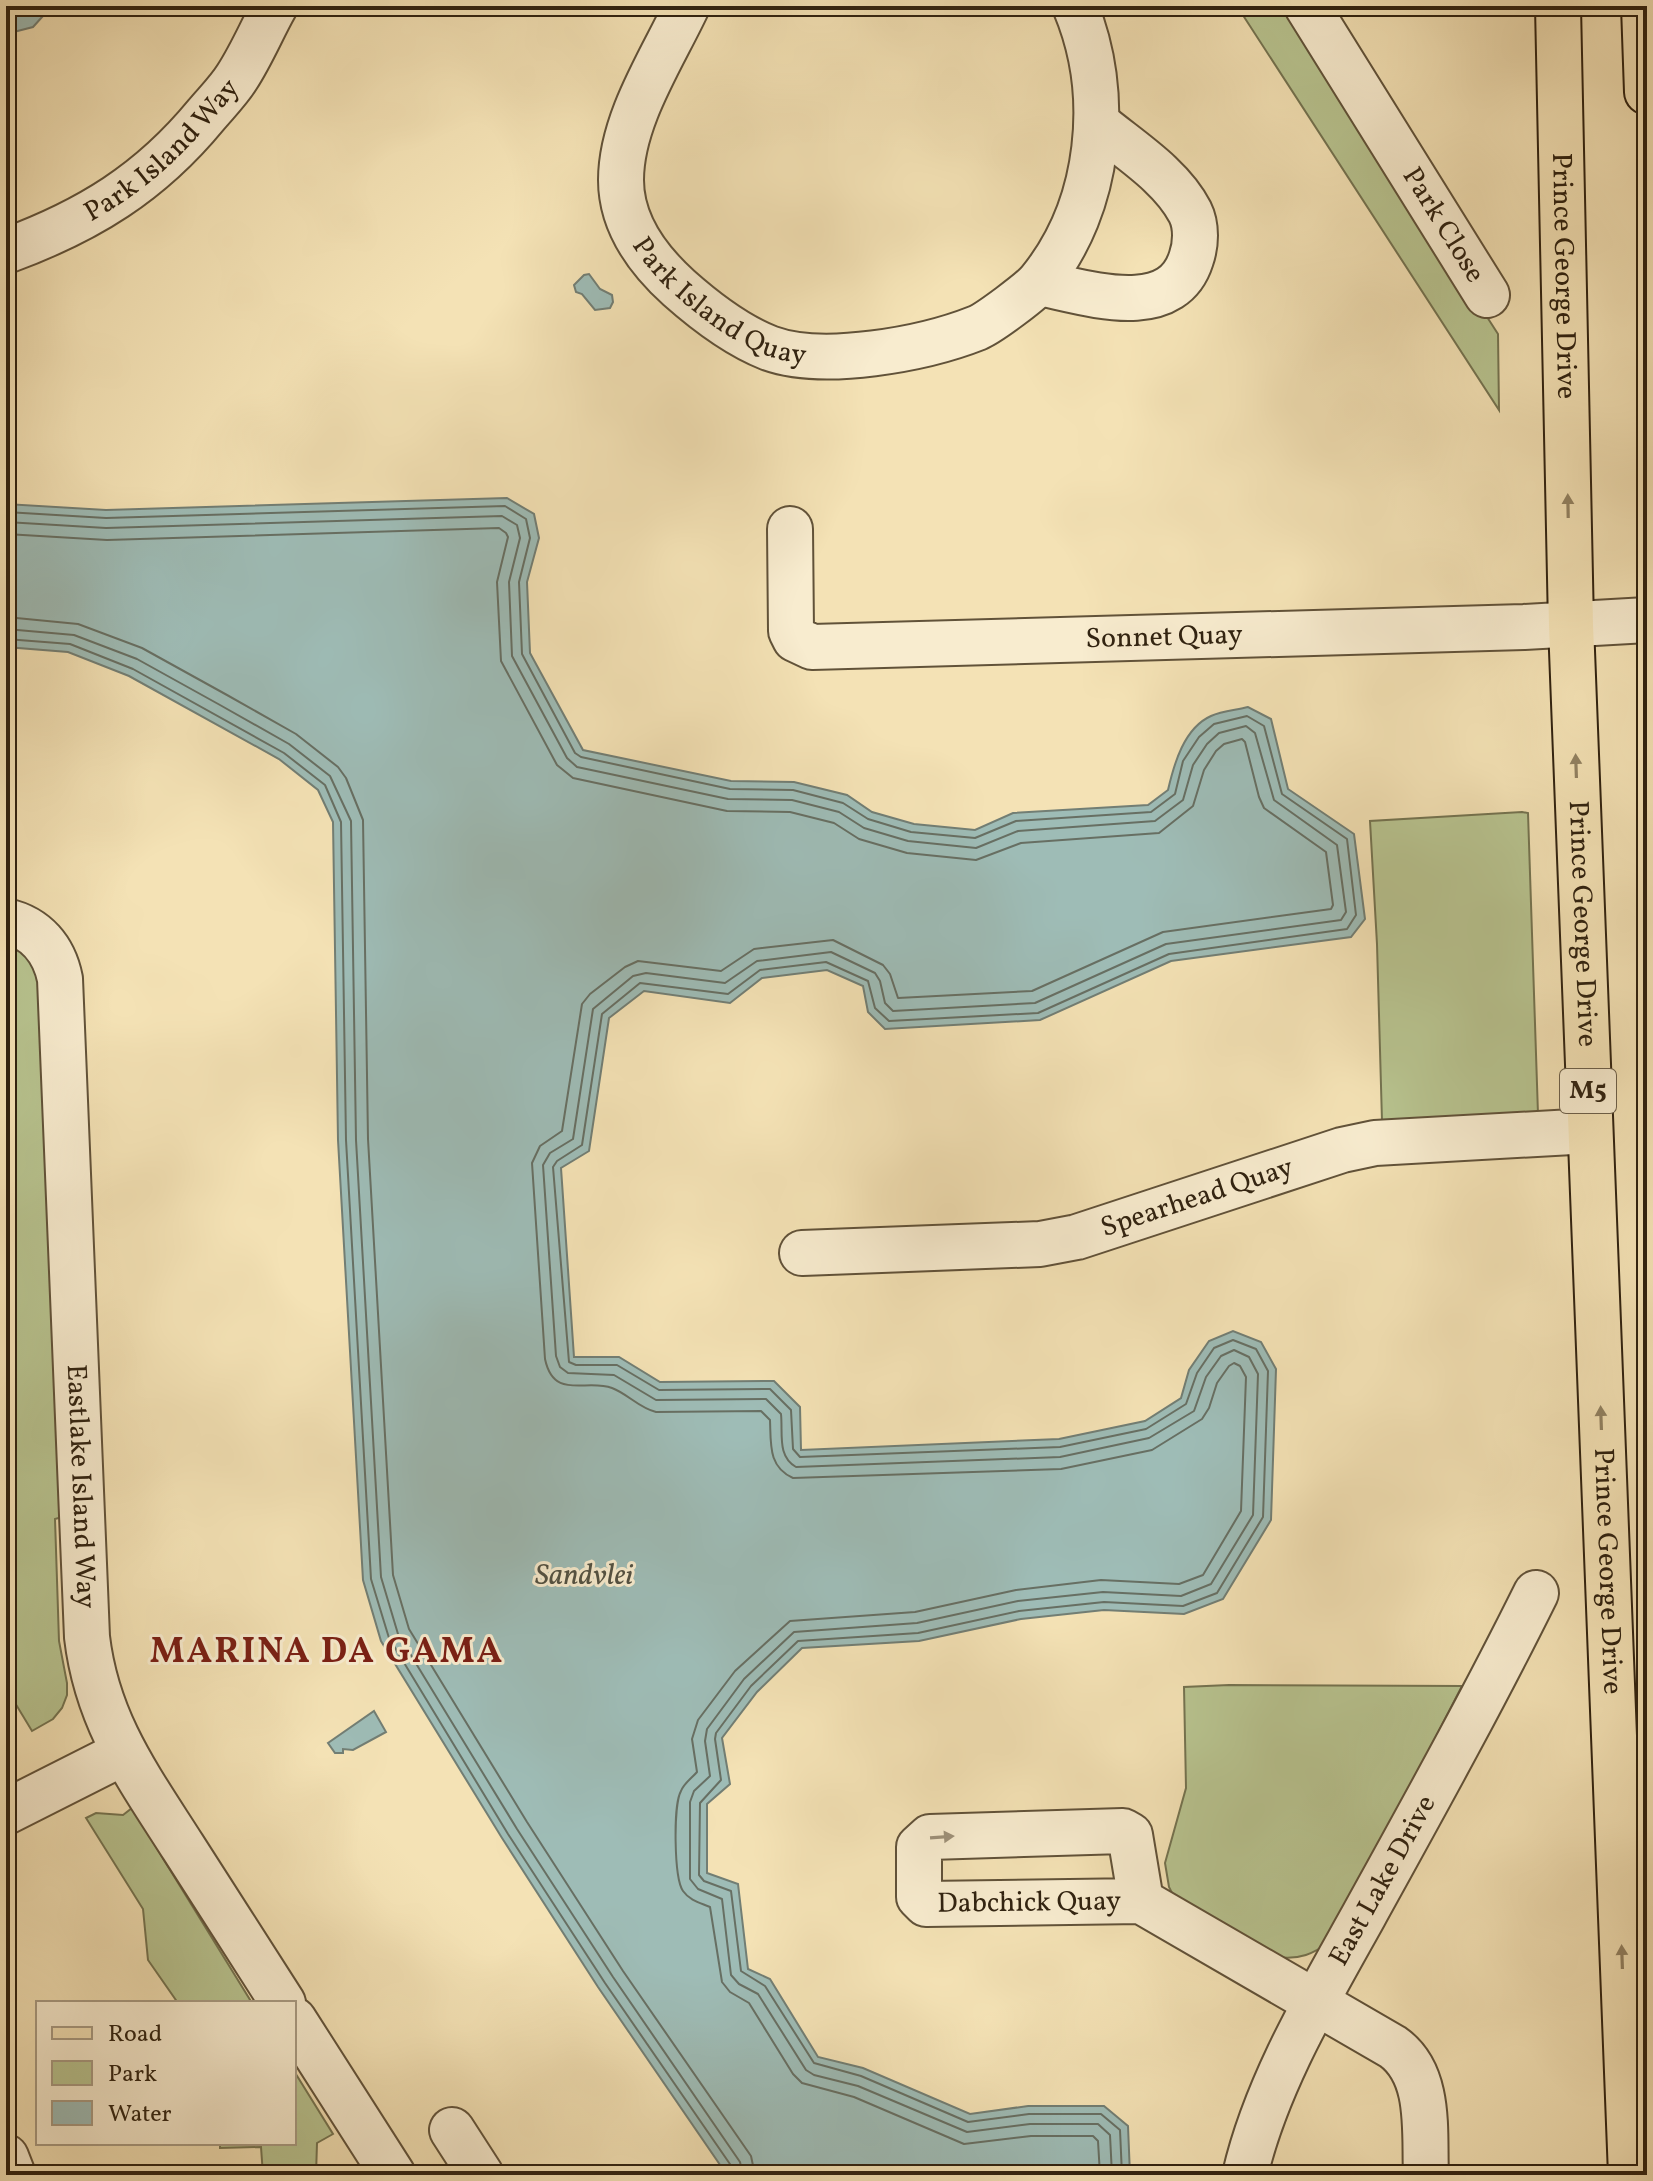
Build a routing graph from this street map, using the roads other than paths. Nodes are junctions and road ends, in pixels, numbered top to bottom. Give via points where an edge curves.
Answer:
1 (275, 6) edge
2 (687, 6) edge
3 (1307, 6) edge
4 (1558, 6) edge
5 (1644, 6) edge
6 (1078, 7) edge
7 (1647, 92) edge
8 (1097, 123) junction
9 (6, 251) edge
10 (1039, 283) junction
11 (1487, 295) dead end
12 (790, 529) dead end
13 (1647, 620) edge
14 (1571, 625) junction
15 (16, 925) edge
16 (1590, 1131) junction
17 (802, 1253) dead end
18 (1536, 1593) dead end
19 (123, 1753) junction
20 (6, 1812) edge
21 (1141, 1901) junction
22 (282, 2001) edge
23 (1315, 2004) junction
24 (296, 2023) edge
25 (452, 2130) dead end
26 (6, 2157) edge
27 (13, 2175) edge
28 (393, 2175) edge
29 (481, 2175) edge
30 (1245, 2175) edge
31 (1426, 2175) edge
32 (1631, 2175) edge

1 - 9 street, Park Island Way via 237,78 162,163 72,224
2 - 10 street, Park Island Quay via 632,120 621,180 623,206 646,254 687,295 731,329 771,349 810,356 868,354 933,342 980,327
3 - 11 street, Park Close
14 -> 4 main road, Prince George Drive / M5
5 - 7 main road
6 - 8 street, Park Island Quay via 1094,71
8 - 10 street, Park Island Quay via 1079,210
8 - 10 street via 1162,177 1191,213 1196,245 1190,264 1169,289 1148,298
12 - 14 street, Sonnet Quay via 791,631 812,647
13 - 14 street, Sonnet Quay
16 -> 14 main road, Prince George Drive / M5
15 - 19 street, Eastlake Island Way via 43,941 60,979 87,1637 98,1697
16 - 17 street, Spearhead Quay via 1375,1143 1040,1244
32 -> 16 main road, Prince George Drive / M5
18 - 23 street, East Lake Drive
19 - 20 street
19 - 22 street, Eastlake Island Way
21 -> 21 street, Dabchick Quay via 926,1904 919,1897 919,1847 930,1837 1123,1831 1130,1835
21 - 23 street, Dabchick Quay
23 - 30 street, East Lake Drive via 1269,2102
23 - 31 street, Dabchick Quay via 1393,2047 1409,2062 1421,2089
24 - 28 street
25 - 29 street
26 - 27 street

